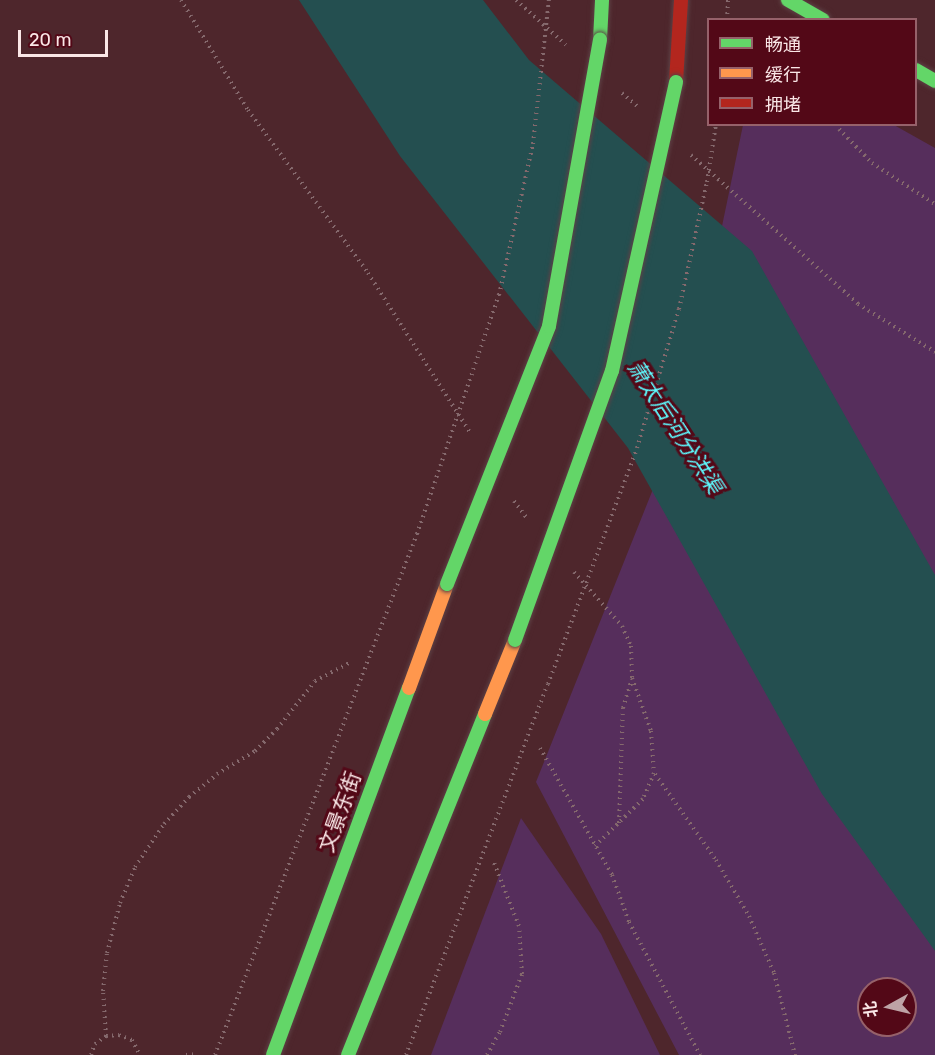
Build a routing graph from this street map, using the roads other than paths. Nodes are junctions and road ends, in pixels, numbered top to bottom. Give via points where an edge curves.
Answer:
1 (602, 0) edge
2 (681, 0) edge
3 (788, 0) edge
4 (820, 18) edge
5 (917, 71) edge
6 (935, 81) edge
7 (273, 1055) edge
8 (348, 1055) edge

1 - 7 main road, 文景东街, bridge via 600,40 549,326 447,584
2 - 8 main road, bridge via 676,82 612,371 514,640
3 - 4 main road
5 - 6 main road

